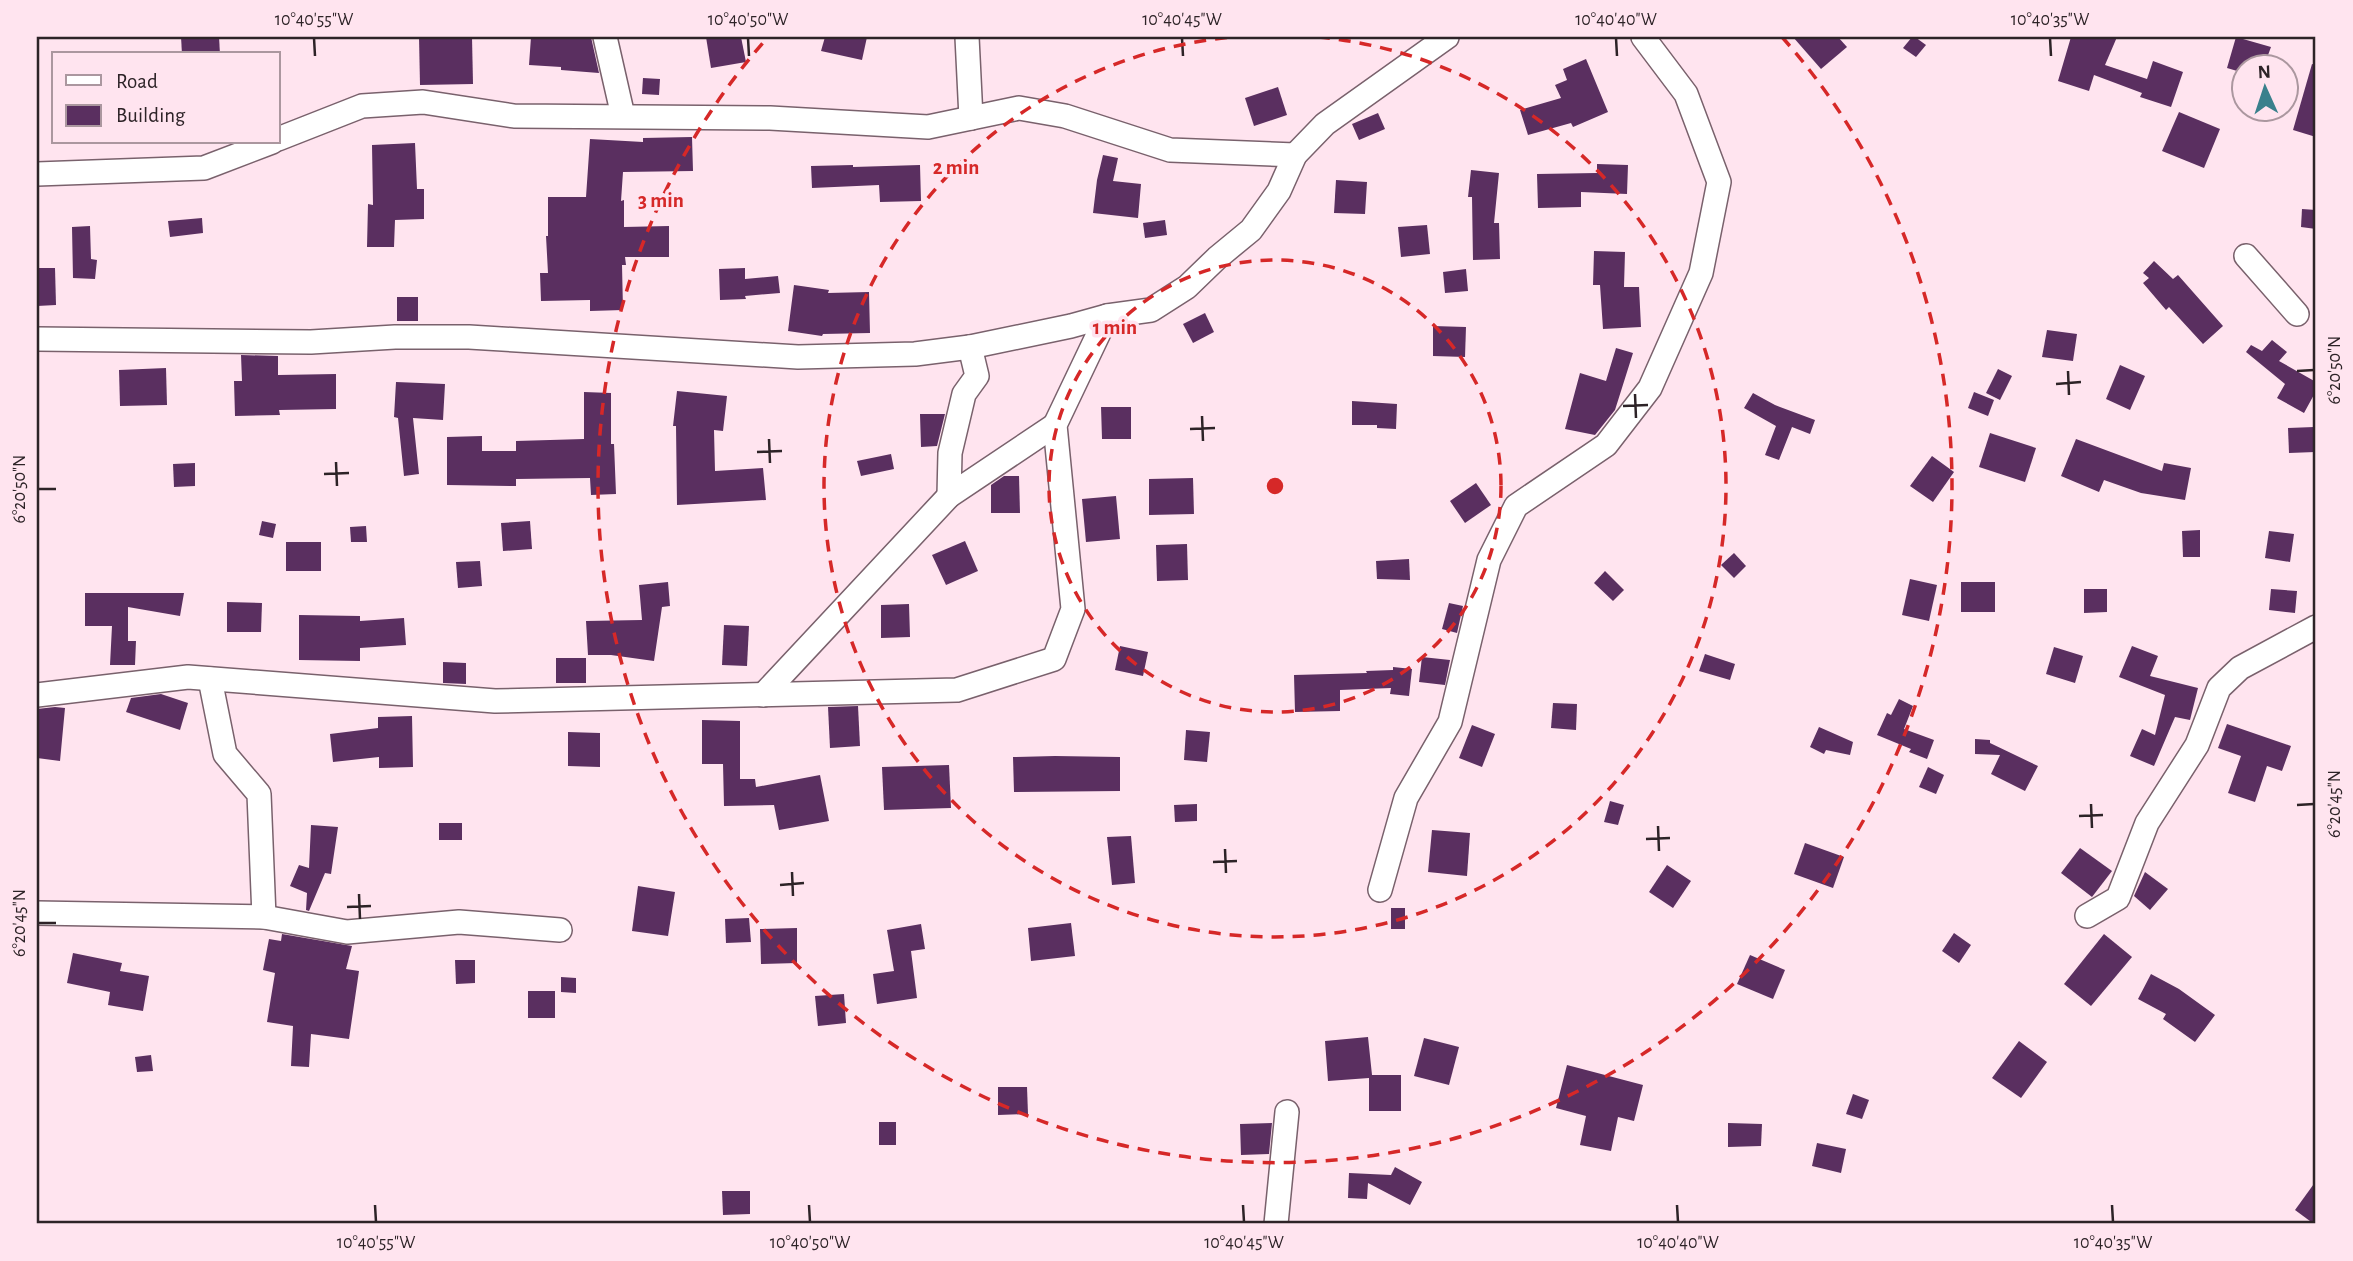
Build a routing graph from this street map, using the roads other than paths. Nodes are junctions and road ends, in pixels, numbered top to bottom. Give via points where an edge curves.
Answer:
1 (605, 37) edge
2 (967, 37) edge
3 (1447, 37) edge
4 (1643, 37) edge
5 (623, 117) junction
6 (971, 118) junction
7 (280, 138) edge
8 (266, 144) edge
9 (1295, 155) junction
10 (37, 174) edge
11 (2246, 256) dead end
12 (2297, 314) dead end
13 (1107, 316) junction
14 (1071, 326) junction
15 (37, 339) edge
16 (970, 347) junction
17 (1080, 371) junction
18 (1055, 425) junction
19 (949, 496) junction
20 (2316, 627) edge
21 (210, 679) junction
22 (37, 695) edge
23 (763, 695) junction
24 (1380, 890) dead end
25 (37, 913) edge
26 (2087, 916) dead end
27 (264, 917) junction
28 (560, 930) dead end
29 (1287, 1111) dead end
30 (1276, 1224) edge

1 - 5 street
2 - 6 street
3 - 9 street via 1325,124
4 - 24 street via 1686,94 1719,182 1701,273 1650,388 1606,446 1516,506 1489,560 1450,722 1406,799
5 - 6 street via 770,118 928,127
5 - 7 street via 514,116 423,102 362,106
6 - 9 street via 1019,108 1065,116 1170,150
8 - 10 street via 204,168
9 - 13 street via 1279,191 1251,230 1186,287 1151,310
11 - 12 street
13 - 14 street
13 - 17 street
14 - 16 street
14 - 17 street
15 - 16 street via 311,342 469,337 798,357 915,354
16 - 19 street via 977,376 964,394 950,453
17 - 18 street
18 - 19 street
18 - 23 street via 1073,609 1054,659 957,690
19 - 23 street
20 - 26 street via 2240,668 2219,688 2197,746 2147,823 2118,898
21 - 22 street via 188,677
21 - 23 street via 495,701
21 - 27 street via 225,754 259,794
25 - 27 street
27 - 28 street via 347,932 459,922
29 - 30 street

